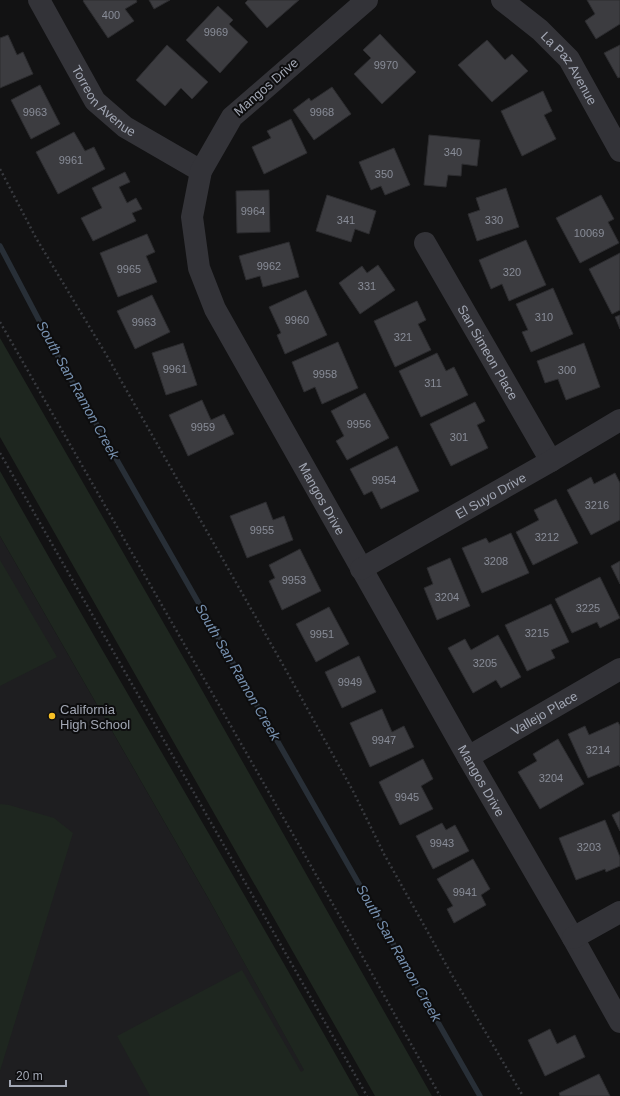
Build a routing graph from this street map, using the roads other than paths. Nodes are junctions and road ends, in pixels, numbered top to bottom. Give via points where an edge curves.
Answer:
1 (39, 0) edge
2 (367, 0) edge
3 (502, 0) edge
4 (620, 151) edge
5 (201, 170) junction
6 (424, 243) dead end
7 (620, 420) edge
8 (550, 461) junction
9 (361, 569) junction
10 (620, 669) edge
11 (468, 757) junction
12 (620, 912) edge
13 (573, 938) junction
14 (620, 1022) edge

1 - 5 street, Torreon Avenue via 95,101 125,127
2 - 5 street, Mangos Drive via 232,117
3 - 4 street, La Paz Avenue via 540,30 569,60
5 - 9 street, Mangos Drive via 192,217 200,268 215,309
6 - 8 street, San Simeon Place
7 - 8 street, El Suyo Drive
8 - 9 street, El Suyo Drive
9 - 11 street, Mangos Drive
10 - 11 street, Vallejo Place
11 - 13 street, Mangos Drive
12 - 13 street
13 - 14 street, Mangos Drive

